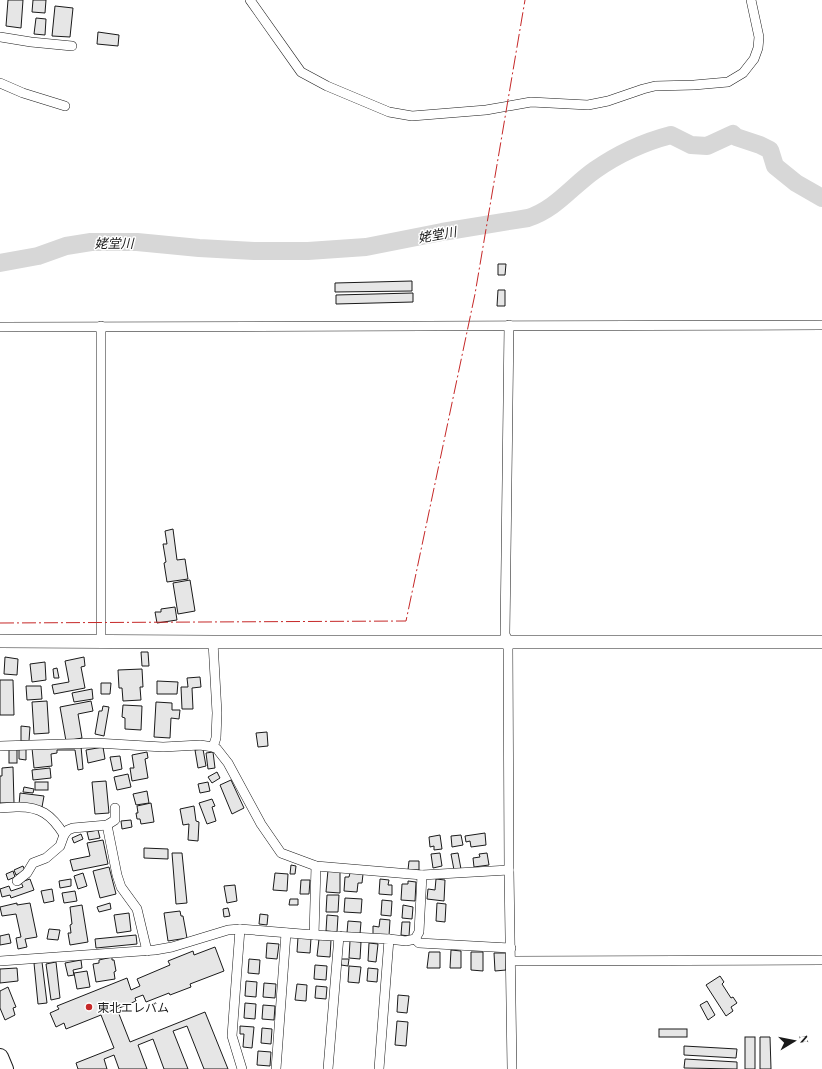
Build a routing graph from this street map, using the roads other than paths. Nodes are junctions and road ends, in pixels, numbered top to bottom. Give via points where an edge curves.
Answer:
1 (250, 0) edge
2 (752, 0) edge
3 (0, 37) edge
4 (72, 46) dead end
5 (0, 83) edge
6 (65, 106) dead end
7 (509, 325) junction
8 (822, 325) edge
9 (101, 326) junction
10 (0, 327) edge
11 (0, 641) edge
12 (101, 642) junction
13 (212, 642) junction
14 (508, 642) junction
15 (822, 642) edge
16 (0, 746) edge
17 (213, 747) junction
18 (0, 808) edge
19 (115, 808) dead end
20 (107, 825) junction
21 (64, 835) junction
22 (316, 866) junction
23 (509, 870) junction
24 (422, 875) junction
25 (17, 881) dead end
26 (240, 929) junction
27 (286, 933) junction
28 (314, 935) junction
29 (339, 936) junction
30 (388, 939) junction
31 (415, 939) junction
32 (511, 948) junction
33 (147, 951) junction
34 (822, 960) edge
35 (0, 961) edge
36 (511, 961) junction
37 (0, 1057) edge
38 (5, 1069) edge
39 (242, 1069) edge
40 (276, 1069) edge
41 (328, 1069) edge
42 (380, 1069) edge
43 (512, 1069) edge

1 - 2 street via 301,72 389,112 412,116 486,110 531,102 588,104 608,101 655,86 728,82 743,73 754,59 758,48 759,37
3 - 4 street
5 - 6 street
7 - 8 street
7 - 9 street
7 - 14 street via 505,634
9 - 10 street
9 - 12 street
11 - 12 street
12 - 13 street
13 - 14 street
13 - 17 street via 217,720
14 - 15 street
14 - 23 street
16 - 17 street via 96,742 163,747
17 - 22 street via 228,763 261,824 281,853
18 - 21 street via 40,810 58,824
19 - 20 street via 115,820
20 - 21 street via 73,828
20 - 33 street via 117,875 137,909
21 - 25 street via 60,846 46,858 33,863 27,873
22 - 24 street
22 - 28 street
23 - 24 street
23 - 32 street
24 - 31 street via 419,932
26 - 27 street
26 - 33 street
26 - 39 street via 232,1036
27 - 28 street
27 - 40 street
28 - 29 street
29 - 30 street
29 - 41 street
30 - 31 street
30 - 42 street
31 - 32 street via 419,943
32 - 36 street
33 - 35 street
34 - 36 street
36 - 43 street
37 - 38 highway

